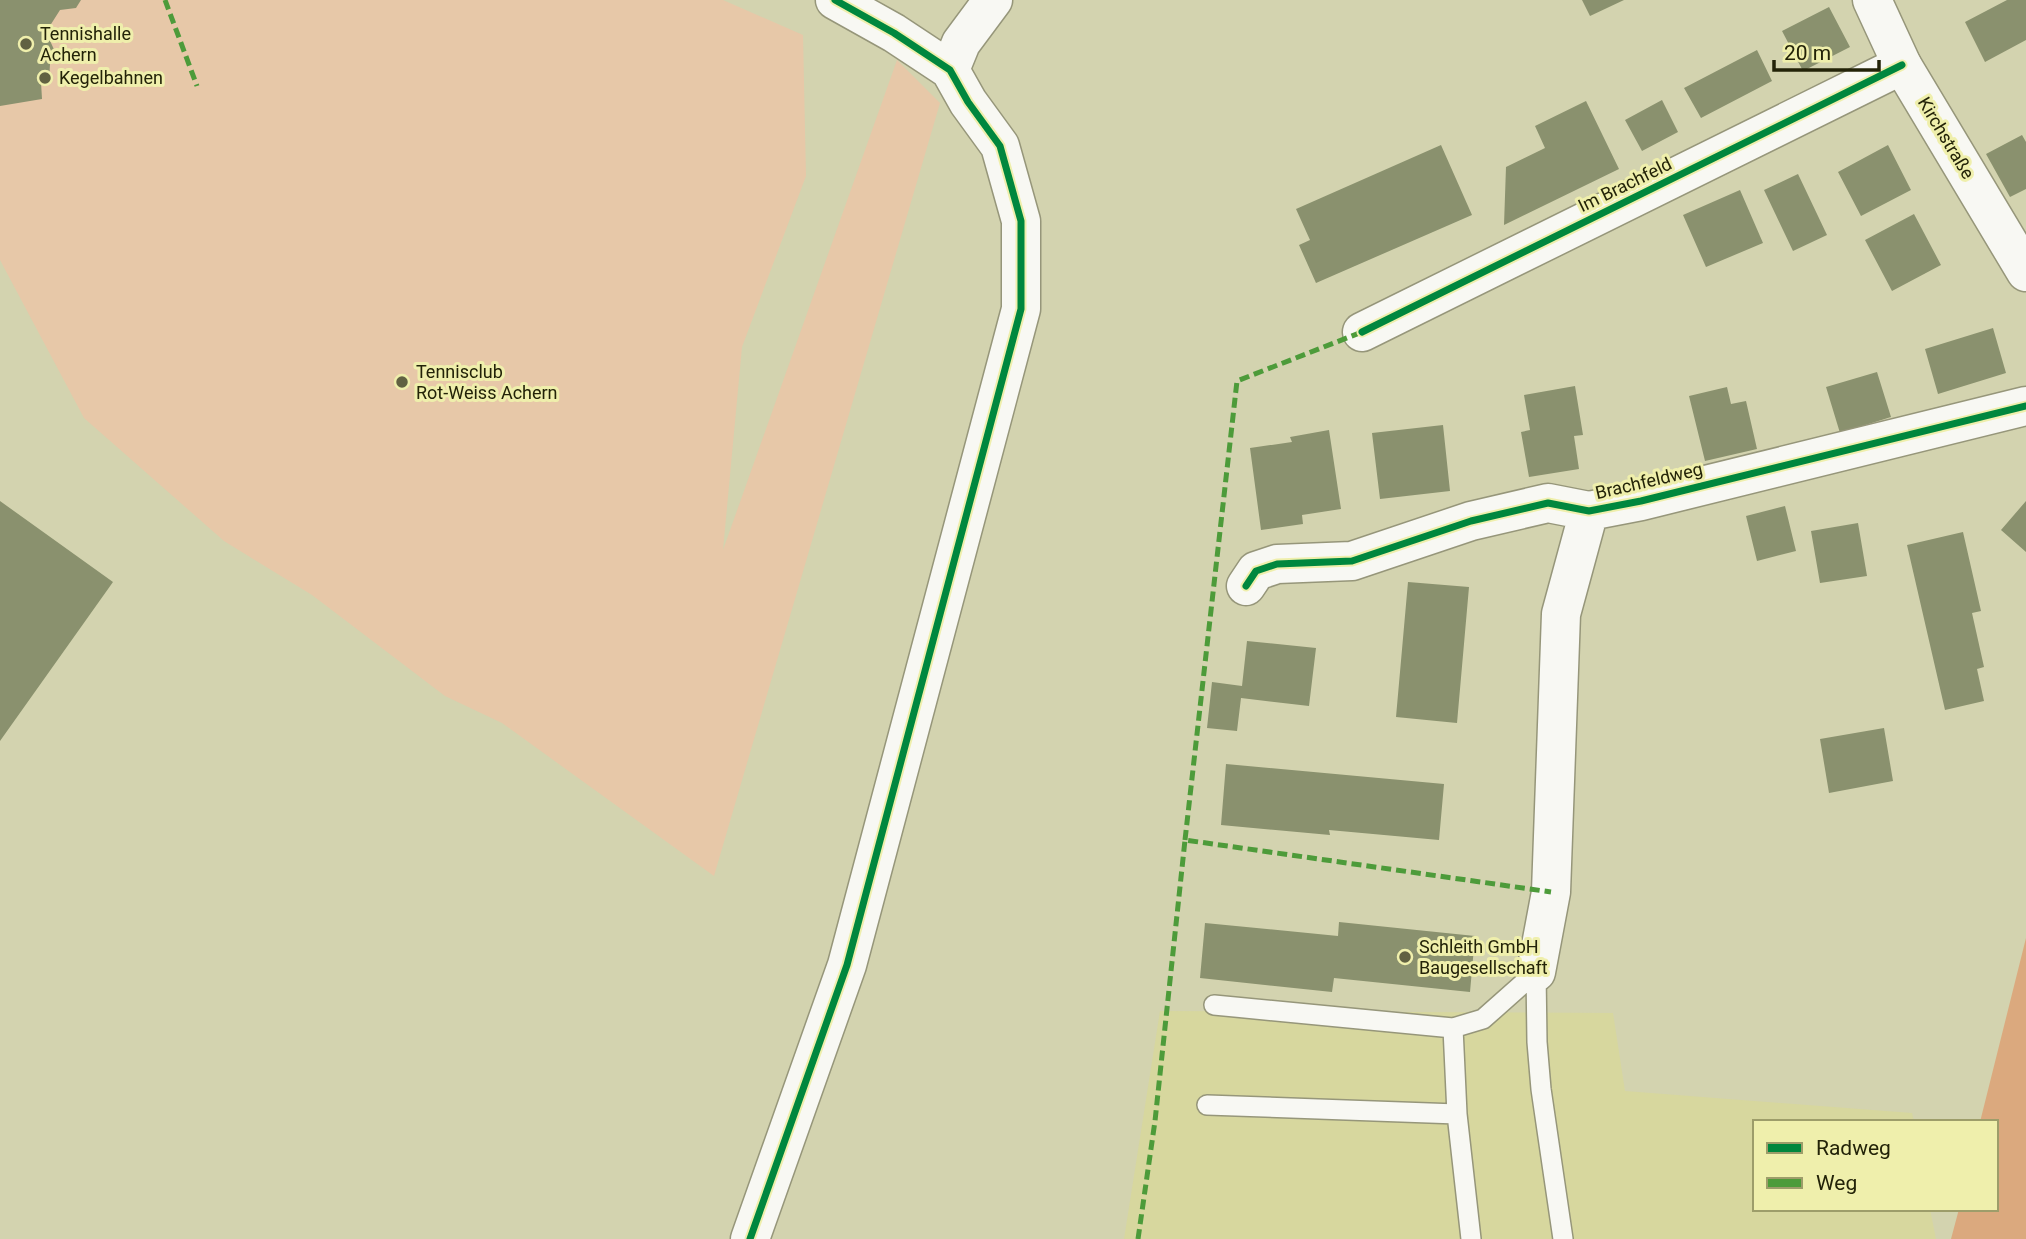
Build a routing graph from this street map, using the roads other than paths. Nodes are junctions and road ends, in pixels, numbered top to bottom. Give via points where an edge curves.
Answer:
1 (835, 0) edge
2 (993, 0) edge
3 (1872, 0) edge
4 (1902, 65) junction
5 (950, 70) junction
6 (2026, 272) edge
7 (1362, 332) dead end
8 (2026, 406) edge
9 (1589, 511) junction
10 (1246, 586) dead end
11 (1536, 972) junction
12 (1214, 1005) dead end
13 (1453, 1028) junction
14 (1208, 1105) dead end
15 (1457, 1114) junction
16 (750, 1239) edge
17 (1471, 1239) edge
18 (1563, 1239) edge

1 - 5 street
2 - 5 street via 961,43
3 - 4 street, Kirchstraße
4 - 6 street, Kirchstraße
4 - 7 street, Im Brachfeld
5 - 16 street via 1000,146 1021,221 1021,309 847,965
8 - 9 street, Brachfeldweg
9 - 10 street, Brachfeldweg via 1548,503 1471,521 1352,561 1277,564 1256,571
9 - 11 street, Brachfeldweg via 1561,614 1551,892
11 - 13 lane via 1483,1018
11 - 18 lane via 1541,1089
12 - 13 lane
13 - 15 lane
14 - 15 lane
15 - 17 lane

